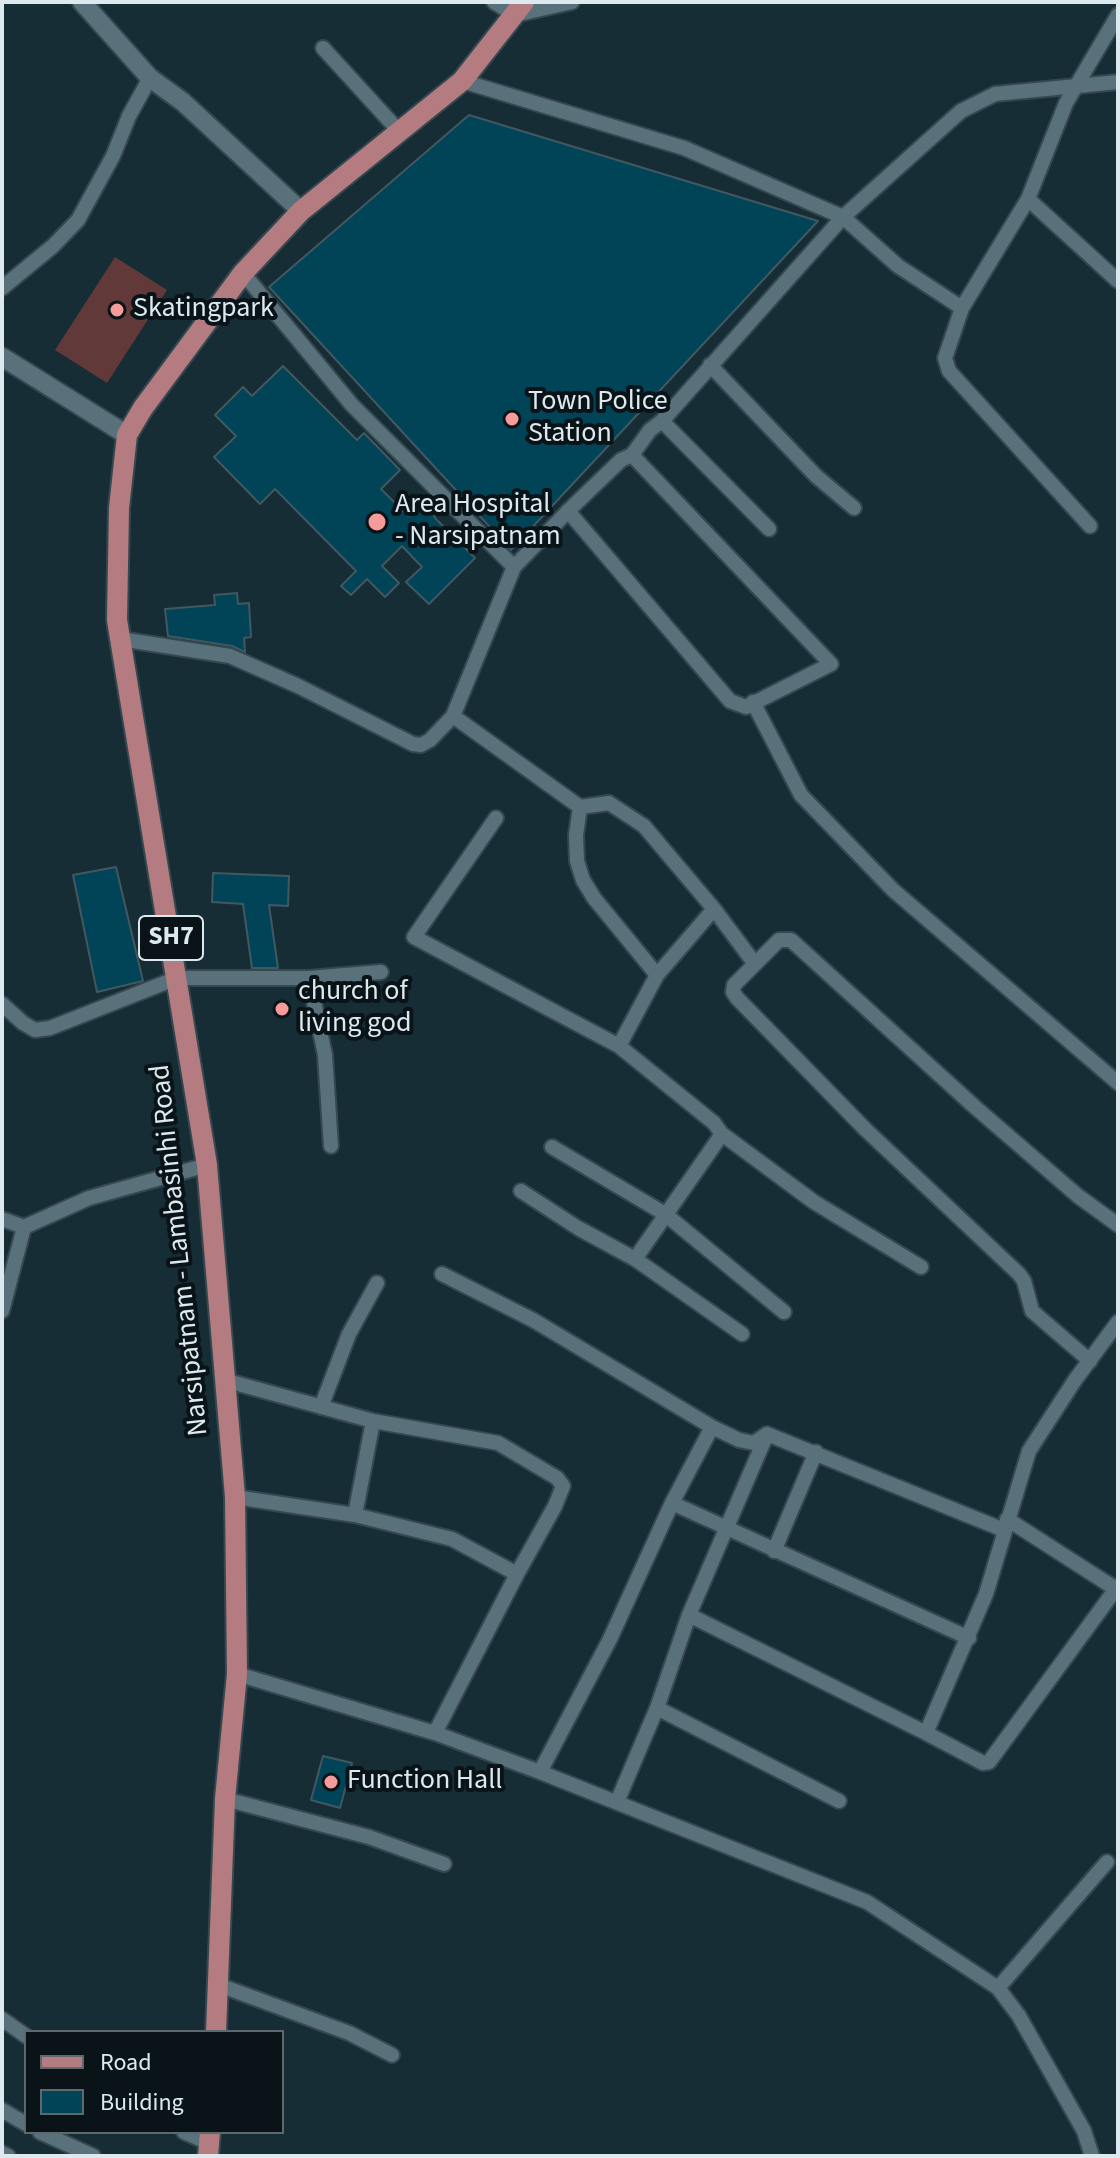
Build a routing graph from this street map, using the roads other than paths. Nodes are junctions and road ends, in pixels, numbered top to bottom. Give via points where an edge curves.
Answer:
1 (82, 2) edge
2 (494, 2) edge
3 (572, 2) edge
4 (519, 8) edge
5 (1118, 15) edge
6 (323, 48) dead end
7 (150, 78) junction
8 (462, 81) junction
9 (1118, 82) edge
10 (1078, 84) junction
11 (398, 130) junction
12 (1028, 199) junction
13 (301, 211) junction
14 (843, 217) junction
15 (243, 273) junction
16 (1118, 281) edge
17 (2, 288) edge
18 (962, 308) junction
19 (2, 357) edge
20 (710, 365) junction
21 (662, 421) junction
22 (127, 435) junction
23 (632, 455) junction
24 (854, 508) dead end
25 (568, 511) junction
26 (1090, 526) dead end
27 (769, 529) dead end
28 (514, 567) junction
29 (120, 639) junction
30 (753, 702) junction
31 (453, 716) junction
32 (580, 807) junction
33 (496, 818) dead end
34 (714, 909) junction
35 (755, 964) junction
36 (381, 972) dead end
37 (657, 975) junction
38 (177, 978) junction
39 (309, 978) junction
40 (2, 1004) edge
41 (619, 1046) junction
42 (1118, 1083) edge
43 (722, 1134) junction
44 (331, 1146) dead end
45 (552, 1147) dead end
46 (207, 1165) junction
47 (521, 1191) dead end
48 (665, 1214) junction
49 (2, 1219) edge
50 (1118, 1225) edge
51 (24, 1227) junction
52 (635, 1259) junction
53 (921, 1267) dead end
54 (442, 1274) dead end
55 (377, 1283) dead end
56 (2, 1311) edge
57 (784, 1312) dead end
58 (1118, 1322) edge
59 (742, 1334) dead end
60 (1090, 1361) junction
61 (224, 1380) junction
62 (321, 1407) junction
63 (373, 1421) junction
64 (712, 1427) junction
65 (767, 1434) junction
66 (816, 1452) junction
67 (235, 1497) junction
68 (672, 1503) junction
69 (355, 1515) junction
70 (1006, 1525) junction
71 (726, 1529) junction
72 (774, 1551) junction
73 (517, 1574) junction
74 (1117, 1587) edge
75 (689, 1615) junction
76 (969, 1638) junction
77 (237, 1674) junction
78 (657, 1708) junction
79 (435, 1733) junction
80 (926, 1733) junction
81 (540, 1772) junction
82 (225, 1799) junction
83 (839, 1801) dead end
84 (617, 1802) junction
85 (1107, 1862) dead end
86 (444, 1864) dead end
87 (219, 1985) junction
88 (998, 1988) junction
89 (2, 2019) edge
90 (216, 2030) edge
91 (24, 2035) edge
92 (392, 2055) dead end
93 (2, 2110) edge
94 (24, 2123) edge
95 (44, 2134) edge
96 (188, 2134) edge
97 (209, 2144) edge
98 (2, 2153) edge
99 (8, 2156) edge
100 (93, 2156) edge
101 (1092, 2156) edge

1 - 7 main road
2 - 4 street
3 - 4 street
4 - 8 main road, Narsipatnam - Lambasinhi Road / SH7
5 - 10 street
6 - 11 street
7 - 13 main road
7 - 17 street via 78,220
8 - 11 main road, Narsipatnam - Lambasinhi Road / SH7
8 - 14 street via 684,148
9 - 10 street
10 - 12 street
10 - 14 street via 977,101
11 - 13 main road, Narsipatnam - Lambasinhi Road / SH7
12 - 16 street
12 - 18 street
13 - 15 main road, Narsipatnam - Lambasinhi Road / SH7
14 - 18 street via 898,266
14 - 20 street
15 - 22 main road, Narsipatnam - Lambasinhi Road / SH7
15 - 28 street via 352,405
18 - 26 street via 945,358 949,371
19 - 22 main road
20 - 21 street
20 - 24 street via 816,476
21 - 23 street
21 - 27 street
22 - 29 main road, Narsipatnam - Lambasinhi Road / SH7 via 119,508
23 - 25 street
23 - 30 street via 831,664
25 - 28 street
25 - 30 street via 730,701 746,707
28 - 31 street
29 - 31 street via 230,656 413,744 430,740
29 - 38 main road, Narsipatnam - Lambasinhi Road / SH7
30 - 42 street via 801,795 893,890
31 - 32 street
32 - 34 street via 609,803 644,826
32 - 37 street via 577,861 583,880
33 - 41 street via 414,937
34 - 35 street
34 - 37 street
35 - 50 street via 779,940 791,940 976,1108
35 - 60 street via 734,985 737,998 865,1129 1019,1274 1032,1311
36 - 39 street
37 - 41 street
38 - 39 street
38 - 40 street via 50,1028 35,1030
38 - 46 main road, Narsipatnam - Lambasinhi Road / SH7
39 - 44 street via 325,1055
41 - 43 street
43 - 48 street
43 - 53 street via 814,1202
45 - 48 street
46 - 51 street via 89,1198
46 - 61 main road, Narsipatnam - Lambasinhi Road / SH7
47 - 52 street
48 - 52 street
48 - 57 street
49 - 51 street
51 - 56 street
52 - 59 street
54 - 64 street via 533,1320
55 - 62 street via 349,1334
58 - 60 street
60 - 70 street via 1029,1451
61 - 62 street
61 - 67 main road, Narsipatnam - Lambasinhi Road / SH7
62 - 63 street
63 - 69 street
63 - 73 street via 498,1443 557,1478 561,1494
64 - 65 street via 750,1444
64 - 68 street
65 - 66 street
65 - 71 street
66 - 70 street via 879,1481
66 - 72 street
67 - 69 street
67 - 77 main road, Narsipatnam - Lambasinhi Road / SH7
68 - 71 street
68 - 81 street via 610,1639
69 - 73 street via 452,1539
70 - 74 street
70 - 76 street
71 - 72 street
71 - 75 street
72 - 76 street
73 - 79 street
74 - 80 street via 989,1762
75 - 78 street
75 - 80 street
76 - 80 street
77 - 79 street
77 - 82 main road, Narsipatnam - Lambasinhi Road / SH7
78 - 83 street
78 - 84 street
79 - 81 street
81 - 84 street
82 - 86 street via 369,1837
82 - 87 main road, Narsipatnam - Lambasinhi Road / SH7
84 - 88 street via 867,1902
85 - 88 street
87 - 90 main road, Narsipatnam - Lambasinhi Road / SH7
87 - 92 street via 349,2033
88 - 101 street via 1084,2131
89 - 91 street
93 - 94 street
95 - 100 street
96 - 97 street
98 - 99 street

